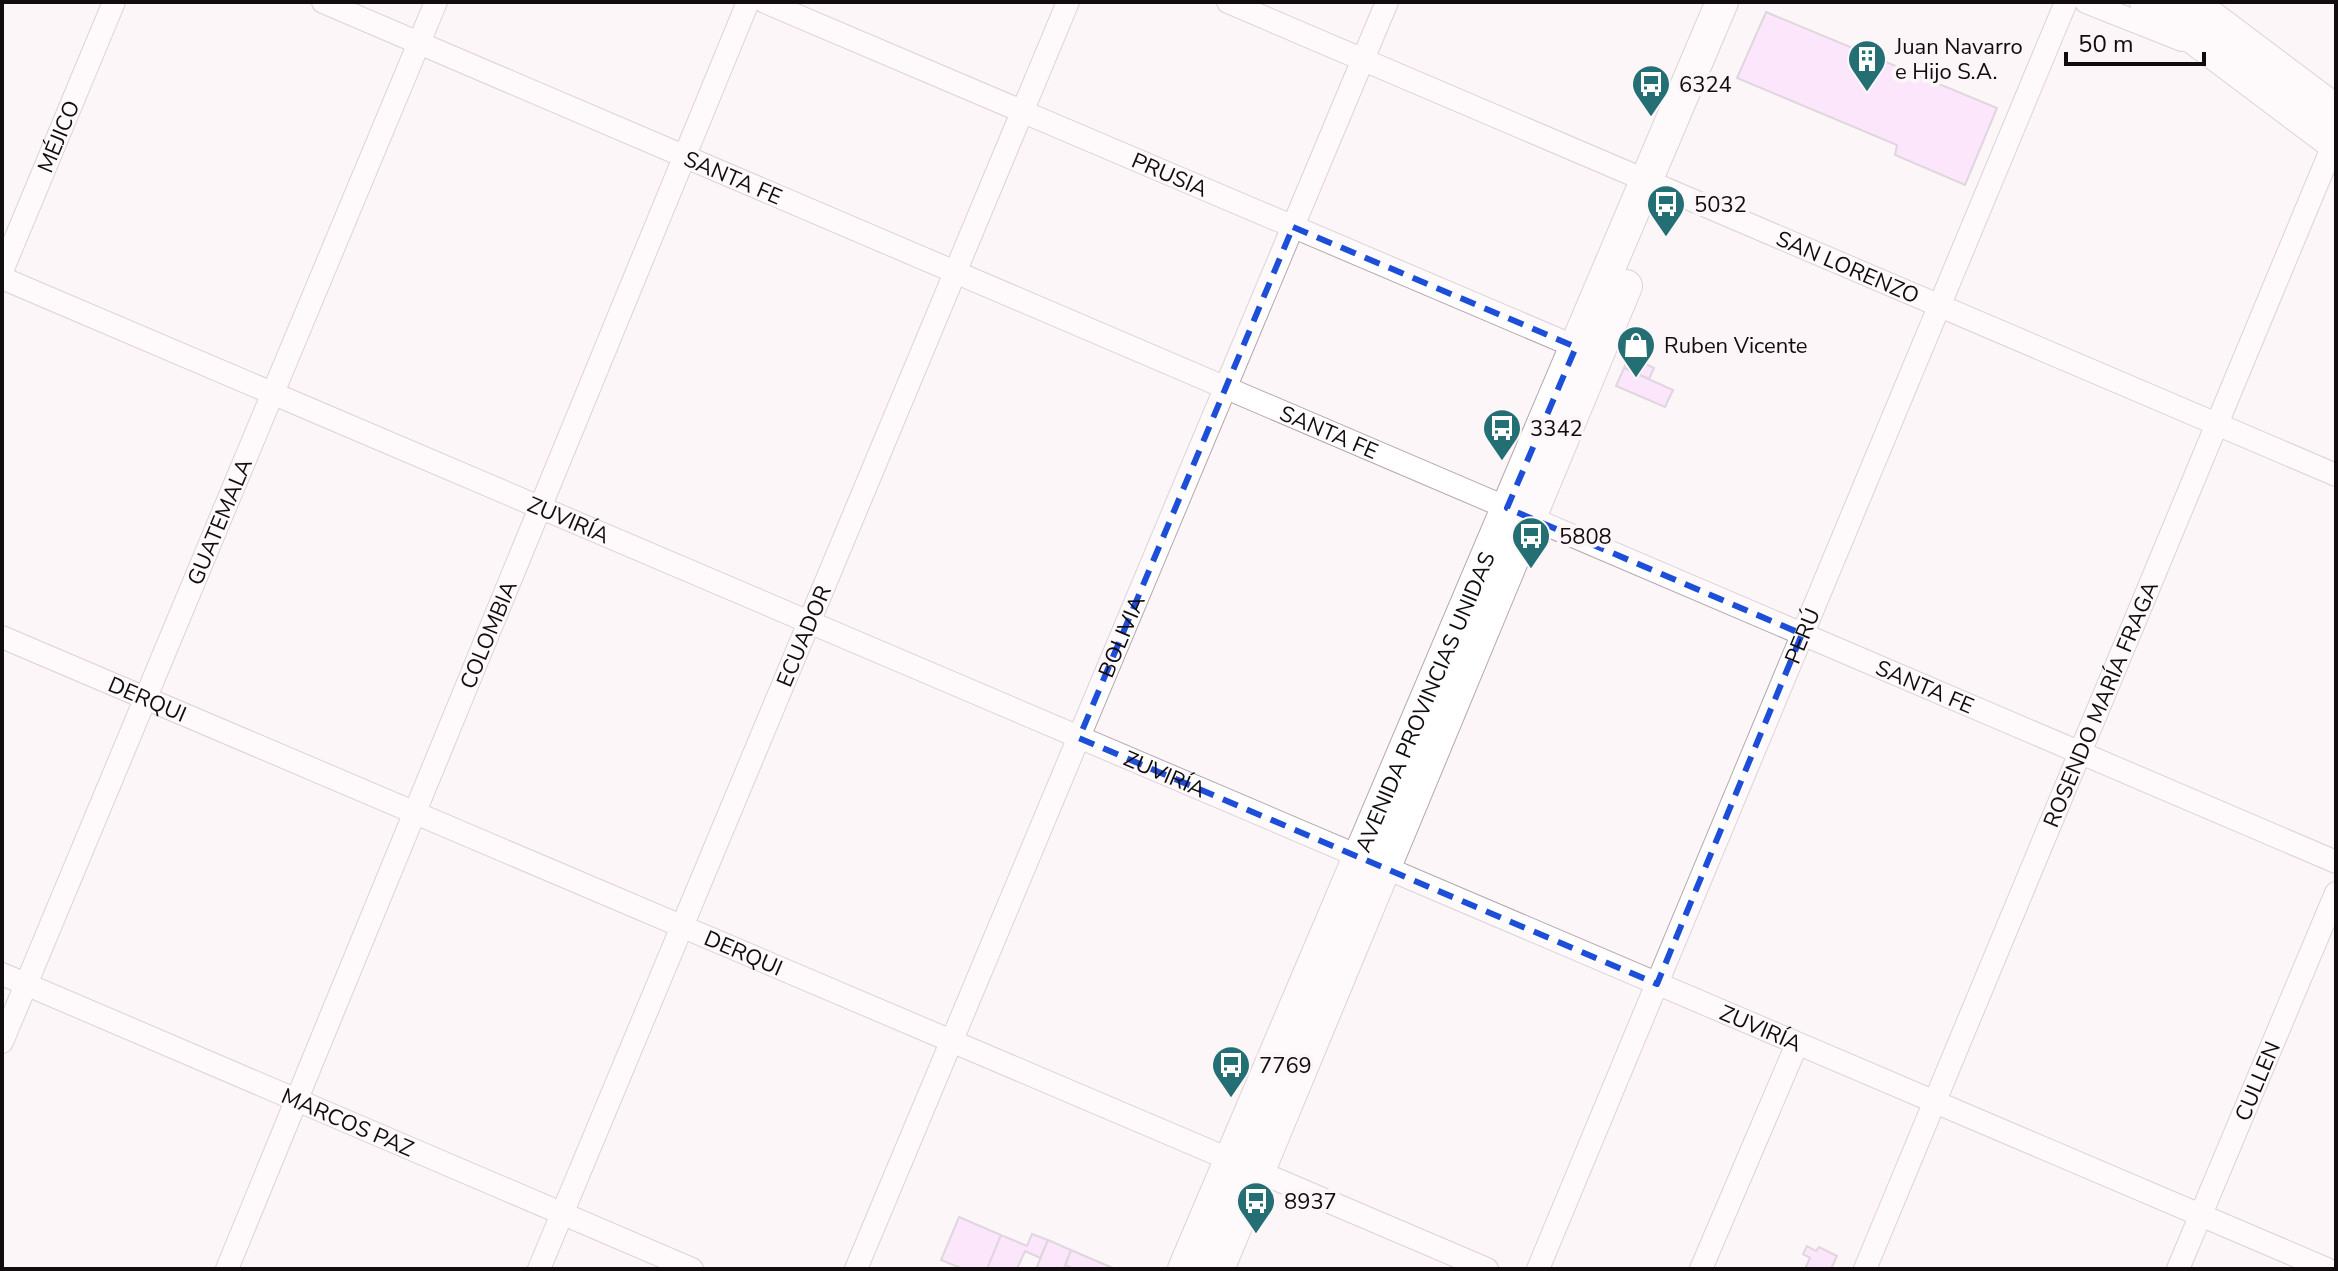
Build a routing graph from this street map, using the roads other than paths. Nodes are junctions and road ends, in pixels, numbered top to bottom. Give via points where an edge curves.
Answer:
1 (114, 2) edge
2 (323, 2) edge
3 (436, 2) edge
4 (748, 2) edge
5 (765, 2) edge
6 (1068, 2) edge
7 (1228, 2) edge
8 (1387, 2) edge
9 (1722, 2) edge
10 (1743, 2) edge
11 (2066, 2) edge
12 (2086, 2) edge
13 (2146, 2) edge
14 (2191, 2) edge
15 (419, 43) junction
16 (2212, 52) junction
17 (1363, 60) junction
18 (1022, 111) junction
19 (2336, 111) edge
20 (2335, 142) edge
21 (685, 156) junction
22 (1656, 185) junction
23 (1293, 227) junction
24 (2, 271) edge
25 (955, 271) junction
26 (2, 278) edge
27 (1939, 306) junction
28 (1576, 347) junction
29 (1226, 387) junction
30 (273, 393) junction
31 (2217, 425) junction
32 (2336, 475) edge
33 (540, 508) junction
34 (1519, 513) junction
35 (809, 623) junction
36 (1802, 634) junction
37 (2, 637) edge
38 (146, 698) junction
39 (1079, 738) junction
40 (2080, 753) junction
41 (415, 813) junction
42 (2336, 862) edge
43 (1372, 863) junction
44 (2336, 893) edge
45 (682, 926) junction
46 (2, 974) edge
47 (1657, 984) junction
48 (26, 985) junction
49 (2, 1042) edge
50 (951, 1042) junction
51 (1797, 1044) junction
52 (297, 1100) junction
53 (1934, 1102) junction
54 (1244, 1167) junction
55 (563, 1213) junction
56 (2201, 1216) junction
57 (227, 1269) edge
58 (539, 1269) edge
59 (692, 1269) edge
60 (856, 1269) edge
61 (1184, 1269) edge
62 (1218, 1269) edge
63 (1487, 1269) edge
64 (1538, 1269) edge
65 (1701, 1269) edge
66 (1865, 1269) edge
67 (2178, 1269) edge
68 (2327, 1269) edge

1 - 24 street, MÉJICO
2 - 15 street, SANTA FE
3 - 15 street, GUATEMALA
4 - 21 street, COLOMBIA
5 - 18 street, PRUSIA
6 - 18 street, ECUADOR
7 - 17 street, SAN LORENZO
8 - 17 street, BOLIVIA
9 - 22 main road, AVENIDA PROVINCIAS UNIDAS
10 - 22 main road, AVENIDA PROVINCIAS UNIDAS
11 - 27 street, PERÚ
12 - 16 street
13 - 16 main road
14 - 19 main road
15 - 21 street, SANTA FE
15 - 30 street, GUATEMALA
16 - 20 main road
17 - 22 street, SAN LORENZO
17 - 23 street, BOLIVIA
18 - 23 street, PRUSIA
18 - 25 street, ECUADOR
20 - 31 street, ROSENDO MARÍA FRAGA
21 - 25 street, SANTA FE
21 - 33 street, COLOMBIA
22 - 27 street, SAN LORENZO
22 - 28 main road, AVENIDA PROVINCIAS UNIDAS
22 - 34 main road, AVENIDA PROVINCIAS UNIDAS
23 - 28 street, PRUSIA
23 - 29 street, BOLIVIA
25 - 29 street, SANTA FE
25 - 35 street, ECUADOR
26 - 30 street, ZUVIRÍA
27 - 31 street, SAN LORENZO
27 - 36 street, PERÚ
28 - 34 main road, AVENIDA PROVINCIAS UNIDAS
29 - 34 street, SANTA FE
29 - 39 street, BOLIVIA
30 - 33 street, ZUVIRÍA
30 - 38 street, GUATEMALA
31 - 32 street, SAN LORENZO
31 - 40 street, ROSENDO MARÍA FRAGA
33 - 35 street, ZUVIRÍA
33 - 41 street, COLOMBIA
34 - 36 street, SANTA FE
34 - 43 main road, AVENIDA PROVINCIAS UNIDAS
35 - 39 street, ZUVIRÍA
35 - 45 street, ECUADOR
36 - 40 street, SANTA FE
36 - 47 street, PERÚ
37 - 38 street, DERQUI
38 - 41 street, DERQUI
38 - 48 street, GUATEMALA
39 - 43 street, ZUVIRÍA
39 - 50 street, BOLIVIA
40 - 42 street, SANTA FE
40 - 53 street, ROSENDO MARÍA FRAGA
41 - 45 street, DERQUI
41 - 52 street, COLOMBIA
43 - 47 street, ZUVIRÍA
43 - 54 main road, AVENIDA PROVINCIAS UNIDAS
44 - 56 street, CULLEN
45 - 50 street, DERQUI
45 - 55 street, ECUADOR
46 - 48 street, MARCOS PAZ
47 - 51 street, ZUVIRÍA
47 - 64 street, PERÚ
48 - 49 street, GUATEMALA
48 - 52 street, MARCOS PAZ
50 - 54 street, DERQUI
50 - 60 street, BOLIVIA
51 - 53 street, ZUVIRÍA
51 - 65 street
52 - 55 street, MARCOS PAZ
52 - 57 street, COLOMBIA
53 - 56 street, ZUVIRÍA
53 - 66 street, ROSENDO MARÍA FRAGA
54 - 61 main road, AVENIDA PROVINCIAS UNIDAS
54 - 62 main road, AVENIDA PROVINCIAS UNIDAS
54 - 63 street, DERQUI
55 - 58 street, ECUADOR
55 - 59 street, MARCOS PAZ
56 - 67 street, CULLEN
56 - 68 street, ZUVIRÍA

